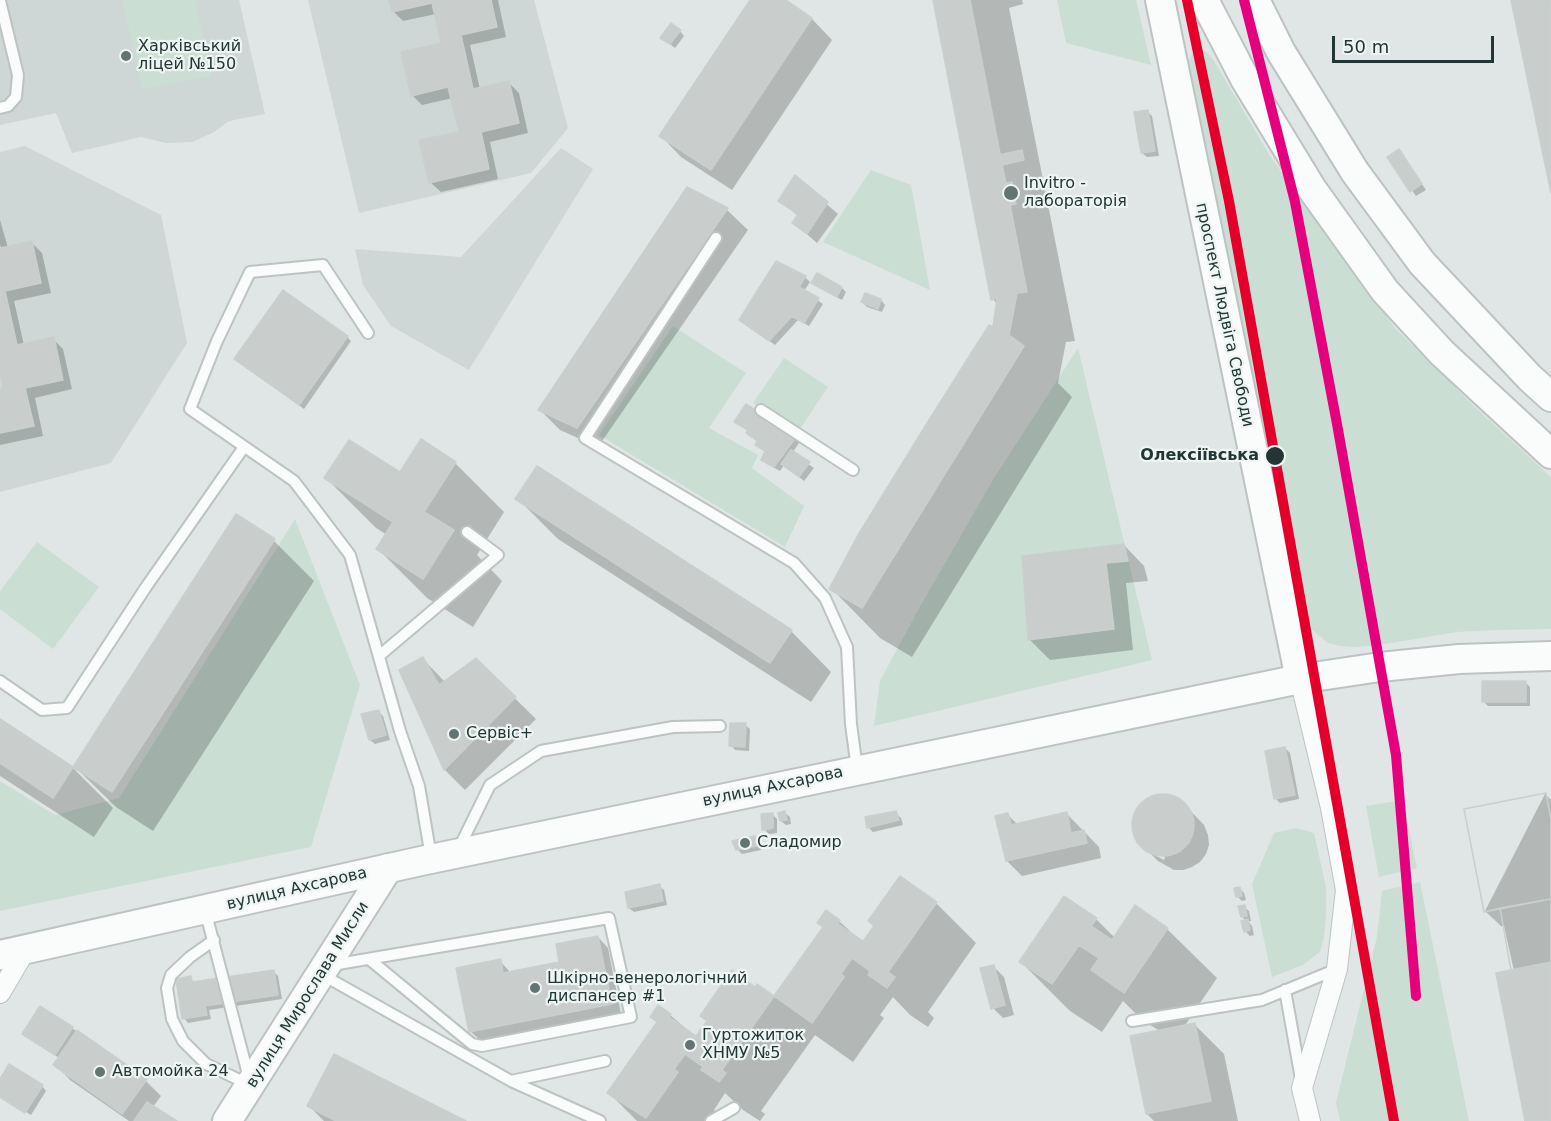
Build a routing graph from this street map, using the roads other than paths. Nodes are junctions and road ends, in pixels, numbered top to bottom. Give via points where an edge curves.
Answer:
1 (1160, 0) edge
2 (1204, 0) edge
3 (1255, 0) edge
4 (0, 1) edge
5 (0, 108) edge
6 (716, 238) dead end
7 (368, 333) dead end
8 (1551, 396) edge
9 (761, 410) dead end
10 (244, 447) junction
11 (1551, 454) edge
12 (853, 470) dead end
13 (468, 532) dead end
14 (378, 656) junction
15 (1551, 656) edge
16 (1300, 679) junction
17 (0, 681) edge
18 (720, 726) dead end
19 (857, 769) junction
20 (443, 857) junction
21 (388, 868) junction
22 (205, 910) junction
23 (214, 940) junction
24 (13, 952) edge
25 (369, 959) junction
26 (1337, 969) junction
27 (323, 970) junction
28 (1285, 990) junction
29 (0, 993) edge
30 (1132, 1021) dead end
31 (605, 1061) dead end
32 (510, 1081) junction
33 (251, 1085) junction
34 (1302, 1088) junction
35 (734, 1108) dead end
36 (228, 1121) edge
37 (600, 1121) edge
38 (711, 1121) edge
39 (1310, 1121) edge

1 - 16 street, проспект Людвіга Свободи
2 - 11 street via 1245,79 1312,189 1385,291 1442,353
3 - 8 street via 1281,52 1355,172 1422,263
4 - 5 lane via 18,75 15,97 8,106
6 - 19 lane via 585,438 794,562 825,598 847,647 850,724
7 - 10 lane via 323,265 250,272 190,409
9 - 12 lane
10 - 14 lane via 294,481 350,555
10 - 17 lane via 67,708 42,710
13 - 14 lane via 498,555
14 - 20 lane
15 - 16 street, вулиця Ахсарова via 1459,658
16 - 19 street, вулиця Ахсарова
16 - 26 street, проспект Людвіга Свободи via 1346,890
18 - 20 lane via 673,727 541,751 490,785
19 - 20 street, вулиця Ахсарова
20 - 21 street, вулиця Ахсарова
21 - 22 street, вулиця Ахсарова
21 - 27 street, вулиця Мирослава Мисли
22 - 23 lane
22 - 24 street, вулиця Ахсарова
23 - 33 lane
23 - 33 lane via 171,975 167,988 172,1019 183,1041 206,1064
24 - 29 street
25 - 25 lane via 472,1044 482,1046 632,1017 609,918
25 - 27 lane
26 - 28 lane
26 - 34 street, проспект Людвіга Свободи
27 - 32 lane
27 - 33 street, вулиця Мирослава Мисли
28 - 30 lane via 1262,1000
28 - 34 lane
31 - 32 lane
32 - 37 lane
33 - 36 street, вулиця Мирослава Мисли
34 - 39 street
35 - 38 lane

